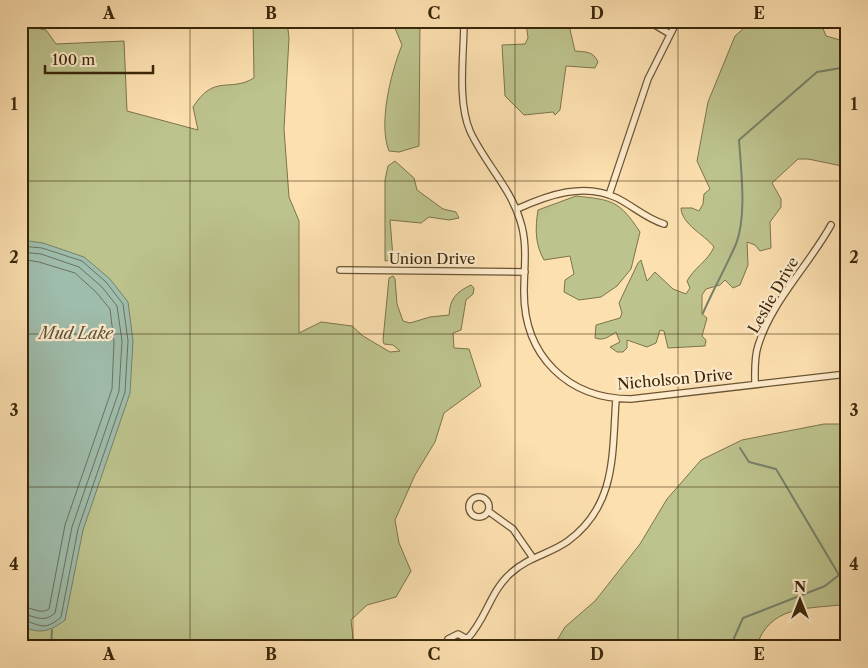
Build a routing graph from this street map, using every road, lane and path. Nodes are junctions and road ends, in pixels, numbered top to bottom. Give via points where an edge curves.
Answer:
1 (464, 21) edge
2 (648, 21) edge
3 (677, 21) edge
4 (670, 34) junction
5 (610, 195) junction
6 (517, 209) junction
7 (664, 224) dead end
8 (832, 226) dead end
9 (340, 270) dead end
10 (525, 272) junction
11 (847, 374) edge
12 (755, 384) junction
13 (616, 399) junction
14 (488, 511) dead end
15 (533, 558) junction
16 (467, 639) junction
17 (446, 647) edge
18 (469, 647) edge

1 - 6 street, Nicholson Drive via 463,96 469,129
2 - 4 street
3 - 4 street
4 - 5 street via 648,80
5 - 6 street via 582,191 558,193
5 - 7 street
6 - 10 street, Nicholson Drive via 525,238
8 - 12 street, Leslie Drive via 797,274 764,332 755,361
9 - 10 street, Union Drive
10 - 13 street, Nicholson Drive via 527,318 540,353 572,384 599,396
11 - 12 street, Nicholson Drive
12 - 13 street, Nicholson Drive
13 - 15 street via 611,470 604,497 584,528 567,542
14 - 15 street via 513,529
15 - 16 street via 500,584 476,629
16 - 17 street via 454,635 448,639
16 - 18 street

